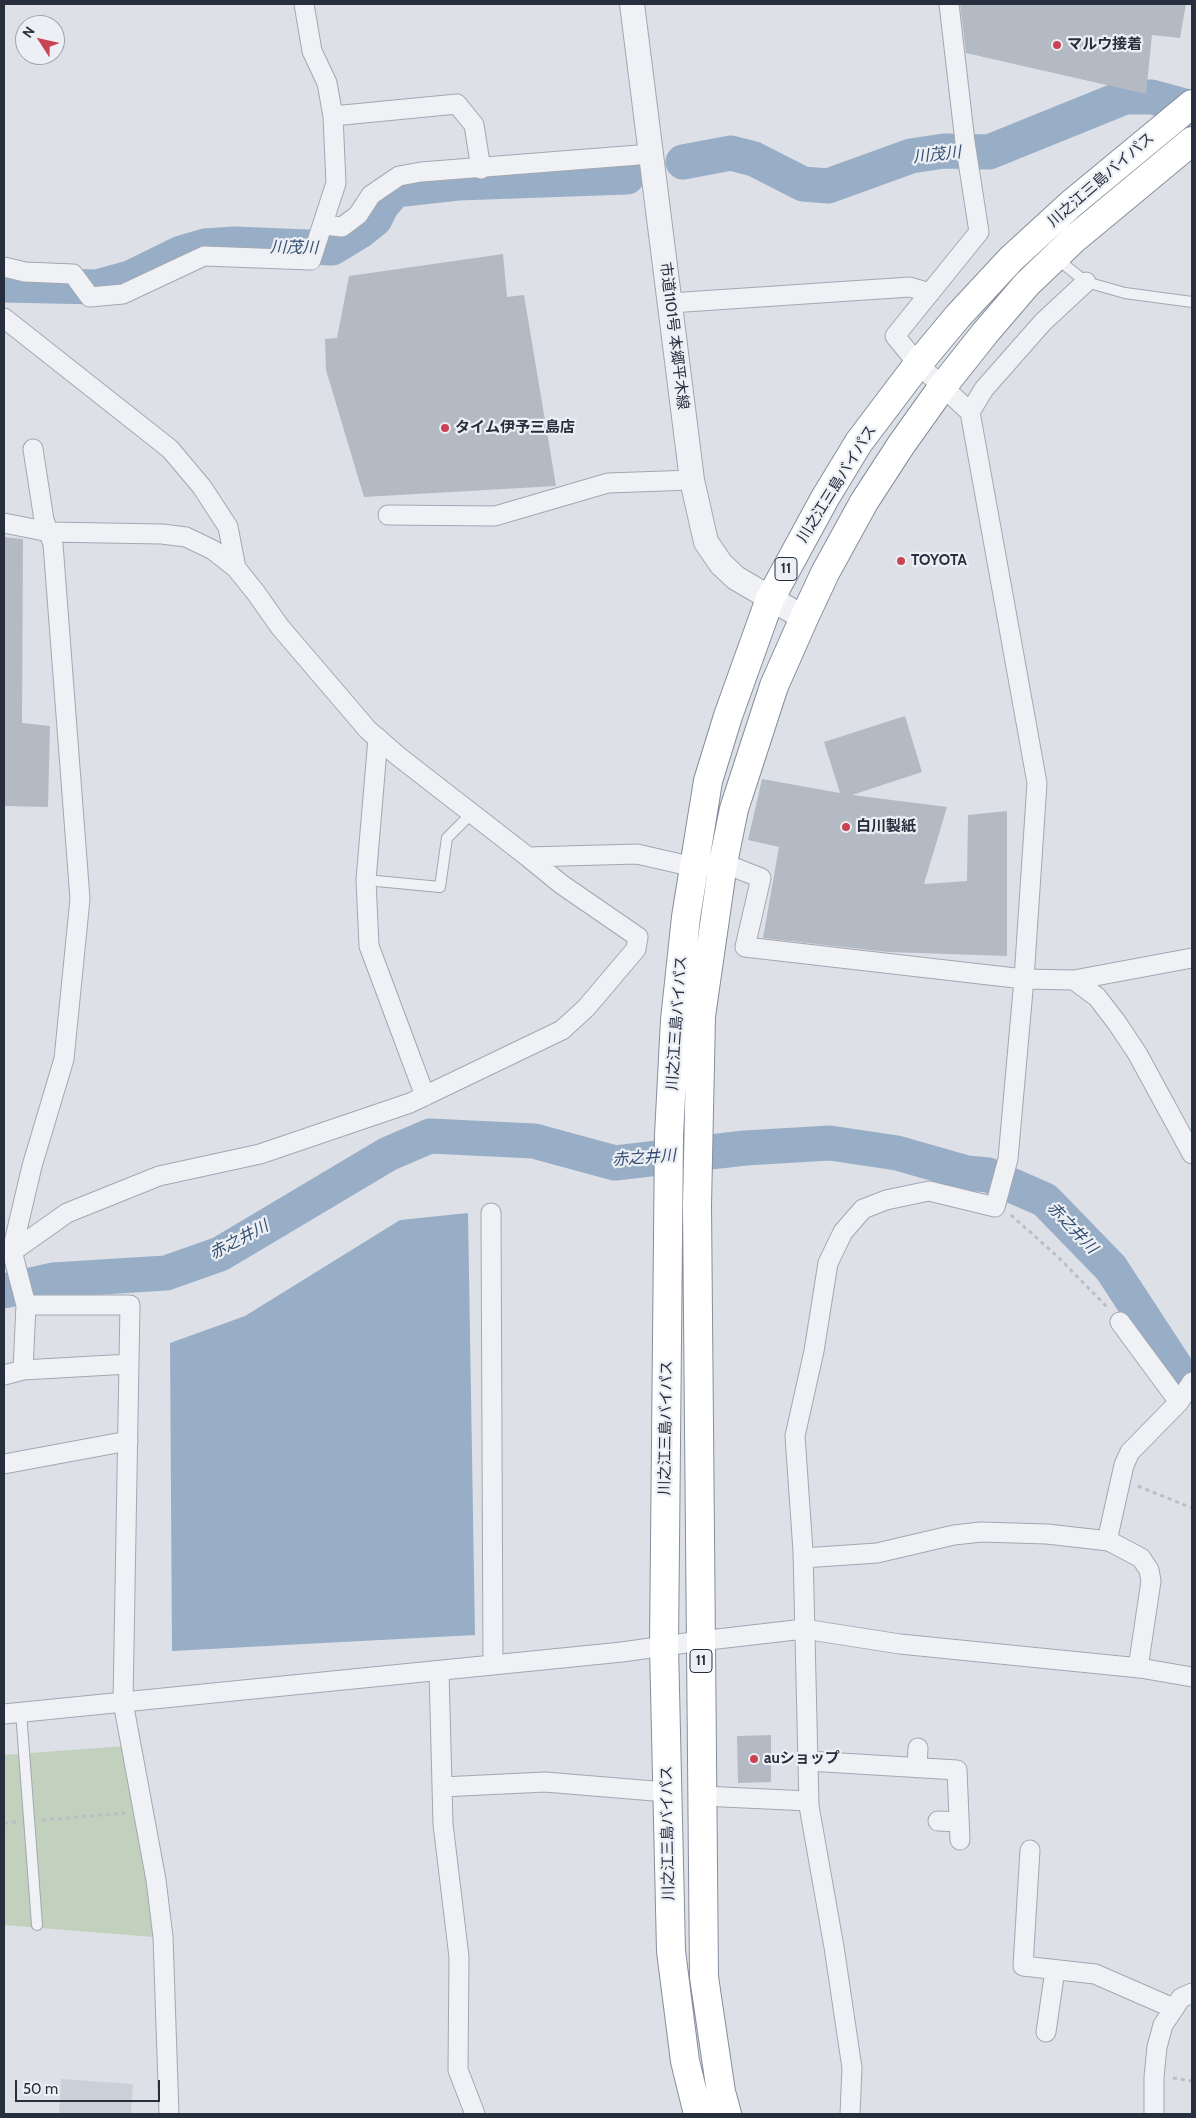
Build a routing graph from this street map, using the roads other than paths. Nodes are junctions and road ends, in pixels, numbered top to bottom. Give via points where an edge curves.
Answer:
1 (304, 4) edge
2 (632, 4) edge
3 (949, 4) edge
4 (1192, 104) edge
5 (333, 116) junction
6 (1192, 141) edge
7 (651, 154) junction
8 (481, 169) junction
9 (322, 231) junction
10 (1055, 257) junction
11 (4, 267) edge
12 (1086, 282) junction
13 (930, 293) junction
14 (1192, 302) edge
15 (670, 303) junction
16 (4, 318) edge
17 (918, 364) junction
18 (943, 386) junction
19 (970, 412) junction
20 (33, 449) dead end
21 (692, 480) junction
22 (388, 515) dead end
23 (4, 523) edge
24 (49, 532) junction
25 (236, 568) junction
26 (770, 599) junction
27 (804, 618) junction
28 (378, 738) junction
29 (472, 813) junction
30 (528, 857) junction
31 (723, 863) junction
32 (694, 867) junction
33 (366, 880) junction
34 (1192, 958) edge
35 (1024, 979) junction
36 (1074, 980) junction
37 (425, 1096) junction
38 (1192, 1154) edge
39 (491, 1213) dead end
40 (8, 1254) edge
41 (26, 1300) junction
42 (1120, 1322) road end
43 (129, 1364) junction
44 (23, 1370) junction
45 (4, 1375) edge
46 (1192, 1382) edge
47 (1179, 1402) junction
48 (128, 1441) junction
49 (4, 1464) edge
50 (1107, 1541) junction
51 (803, 1558) junction
52 (804, 1629) junction
53 (700, 1641) junction
54 (664, 1646) junction
55 (494, 1665) junction
56 (1138, 1668) junction
57 (439, 1671) junction
58 (1192, 1677) edge
59 (123, 1702) junction
60 (12, 1713) edge
61 (918, 1748) dead end
62 (808, 1761) junction
63 (917, 1768) junction
64 (442, 1786) junction
65 (666, 1792) junction
66 (702, 1796) junction
67 (809, 1801) junction
68 (938, 1822) dead end
69 (1030, 1850) dead end
70 (37, 1925) dead end
71 (1055, 1970) junction
72 (1192, 1992) edge
73 (1173, 2008) junction
74 (1046, 2032) dead end
75 (169, 2114) edge
76 (475, 2114) edge
77 (698, 2114) edge
78 (727, 2114) edge
79 (850, 2114) edge
80 (1154, 2114) edge

1 - 5 street via 312,51 327,83
2 - 7 street, 市道1101号 本郷平木線
3 - 13 street via 979,232
4 - 17 highway, 川之江三島バイパス / 11 via 1071,204 1011,260
5 - 8 street via 457,104 474,124
5 - 9 street via 336,184
6 - 10 highway, 川之江三島バイパス / 11
7 - 8 street
7 - 15 street, 市道1101号 本郷平木線
8 - 9 street via 398,176 371,195 358,215 342,227
9 - 11 street via 311,260 204,256 123,294 90,297 73,274 25,272
10 - 12 lane
10 - 18 highway, 川之江三島バイパス / 11 via 1027,284
12 - 14 lane via 1125,293
12 - 19 street via 1043,322 984,389
13 - 15 street via 910,287
13 - 17 street via 895,336
15 - 21 street, 市道1101号 本郷平木線
16 - 25 street via 170,449 202,487 228,527
17 - 18 street
17 - 26 highway, 川之江三島バイパス / 11 via 859,442 824,498
18 - 19 street
18 - 27 highway, 川之江三島バイパス / 11 via 864,502
19 - 35 street via 1037,783
20 - 24 street via 44,520
21 - 22 street via 608,483 495,516
21 - 26 street, 市道1101号 本郷平木線 via 706,542 721,564 736,578
23 - 24 street
24 - 25 street via 148,533 186,537 213,550
24 - 40 street via 54,554 80,899 64,1059
25 - 28 street via 280,627
26 - 27 street, 市道1101号 本郷平木線
26 - 32 highway, 川之江三島バイパス / 11 via 708,781
27 - 31 highway, 川之江三島バイパス / 11 via 774,686 756,738 734,809
28 - 29 street
28 - 33 street
29 - 30 street
29 - 33 lane via 447,838 440,887
30 - 32 street via 637,854
30 - 37 street via 638,937 636,949 586,1008 562,1030
31 - 32 street
31 - 35 street via 761,878 745,947
31 - 53 highway, 川之江三島バイパス / 11 via 701,1016 697,1206
32 - 54 highway, 川之江三島バイパス / 11 via 675,1020 670,1135
33 - 37 street via 369,946
34 - 36 street
35 - 36 street
35 - 51 street via 1008,1159 997,1202 929,1191 886,1200 863,1210 843,1232 828,1263 814,1351 795,1436
36 - 38 street via 1097,997 1117,1023
37 - 40 street via 260,1154 159,1176 67,1213
39 - 55 street
40 - 41 street via 19,1269
41 - 43 street via 130,1305
41 - 44 street
42 - 47 street
43 - 44 street
43 - 48 street
44 - 45 street
46 - 47 street
47 - 50 street via 1130,1452 1124,1464
48 - 49 street
48 - 59 street
50 - 51 street via 1047,1534 981,1532 877,1552
50 - 56 street via 1141,1558 1149,1570
51 - 52 street
52 - 53 street
52 - 56 street via 900,1644
52 - 62 street
53 - 54 street
53 - 66 highway, 川之江三島バイパス / 11
54 - 55 street
54 - 65 highway, 川之江三島バイパス / 11
55 - 57 street
56 - 58 street
57 - 59 street
57 - 64 street
59 - 60 street
59 - 75 street via 156,1880 163,1936
60 - 70 lane via 29,1821
61 - 63 street
62 - 63 street
62 - 67 street
63 - 68 street via 957,1770 959,1831
64 - 65 street via 545,1782
64 - 76 street via 443,1824 459,1957 458,2070
65 - 77 highway, 川之江三島バイパス / 11 via 671,1952 685,2061
66 - 67 street
66 - 78 highway, 川之江三島バイパス / 11 via 704,1977
67 - 79 street via 852,2068
69 - 71 street via 1023,1966
71 - 73 street via 1095,1974
71 - 74 street
72 - 73 street
73 - 80 street via 1163,2025 1157,2047

